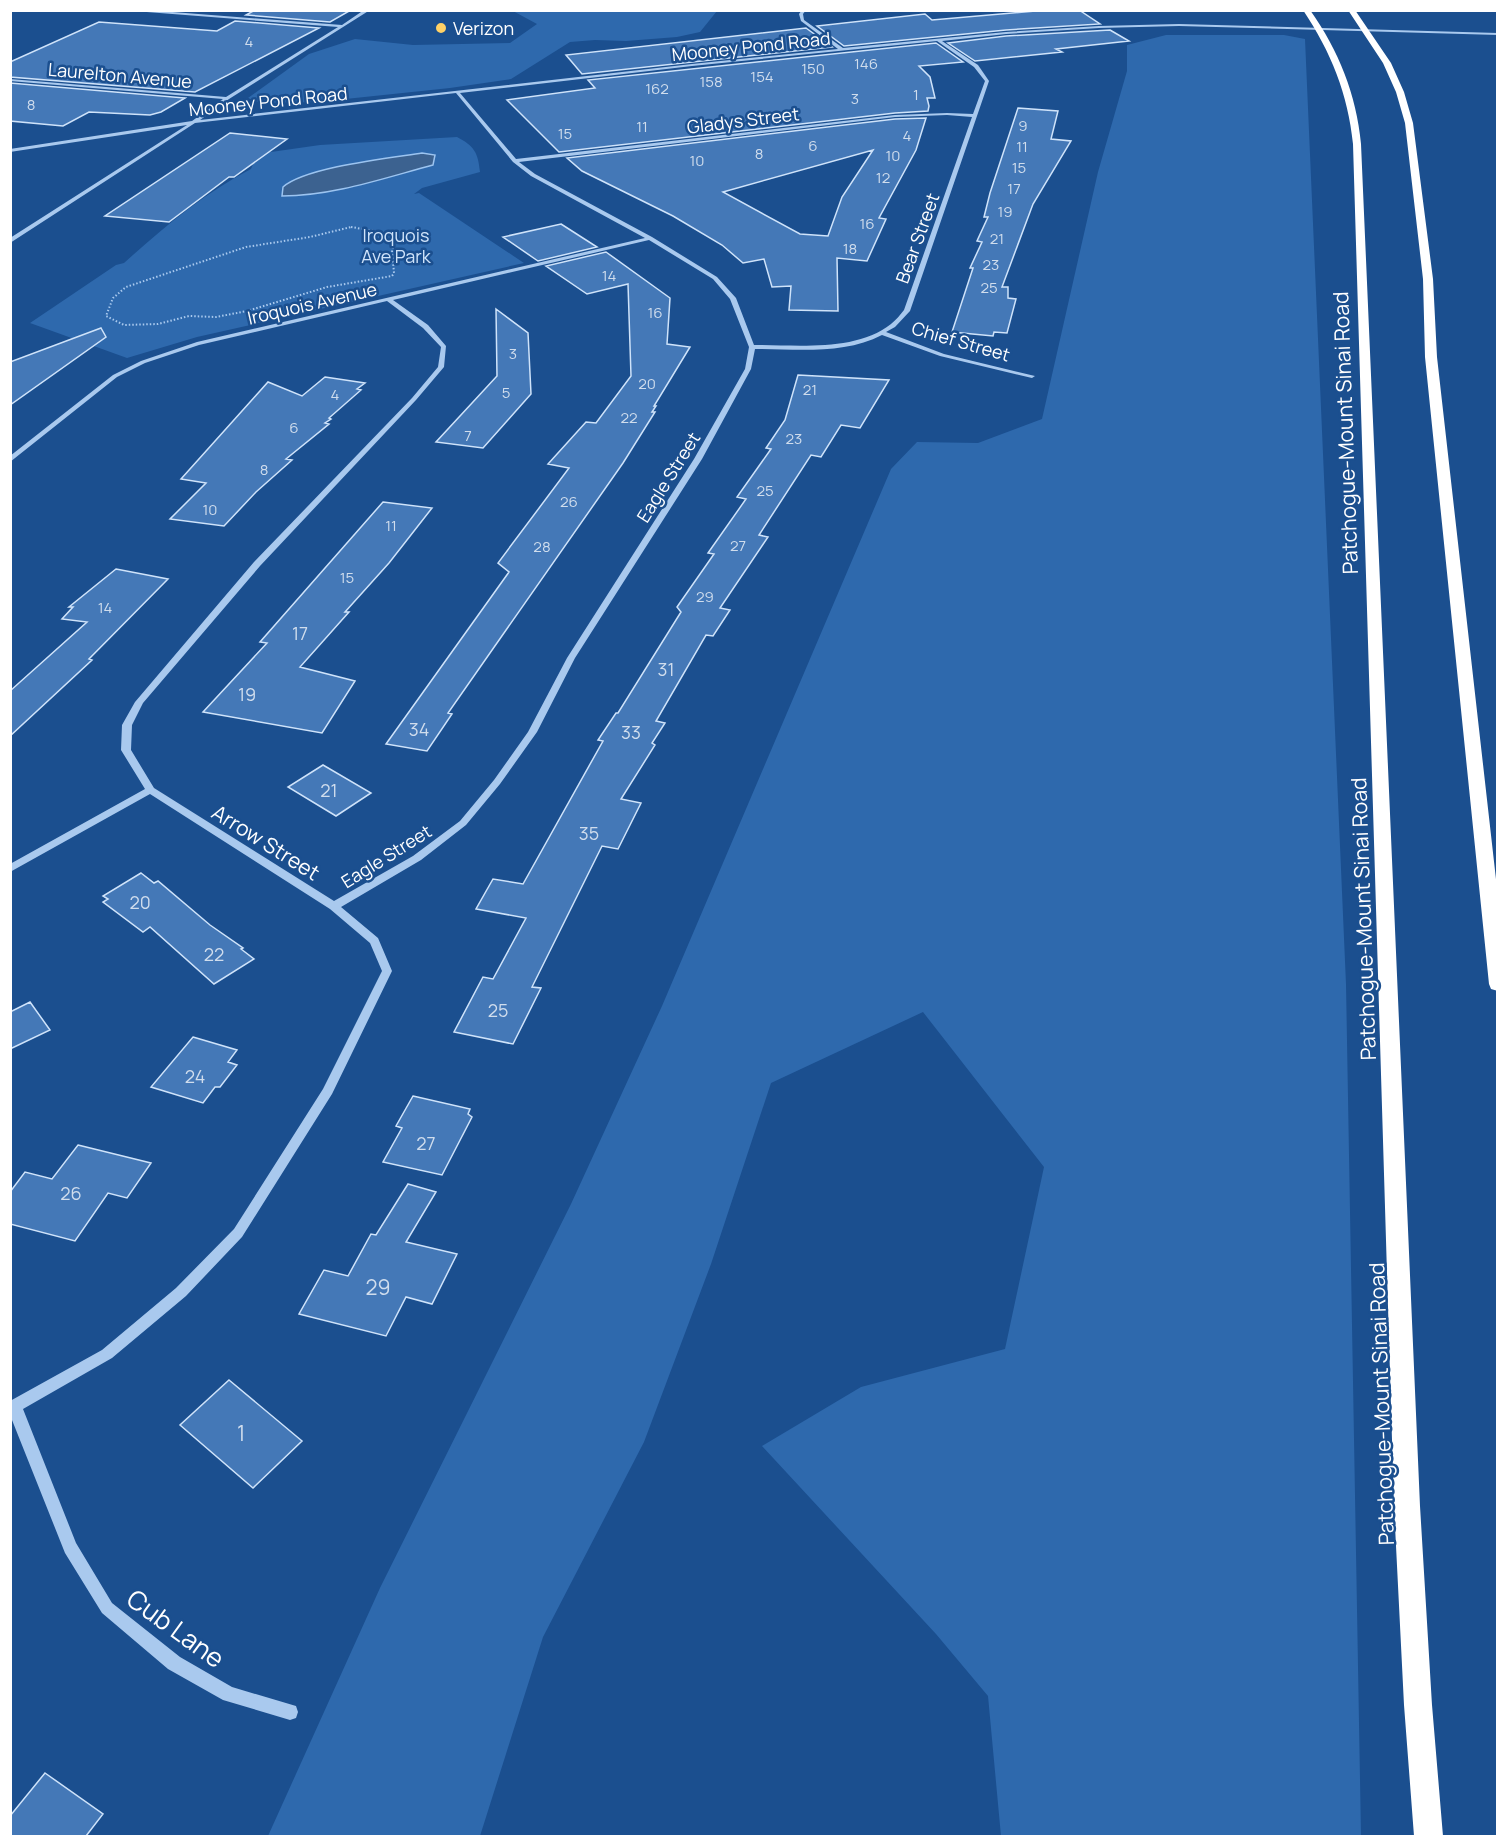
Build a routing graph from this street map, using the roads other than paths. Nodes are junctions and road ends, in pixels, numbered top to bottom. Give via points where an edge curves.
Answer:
1 (123, 10) edge
2 (368, 10) edge
3 (804, 10) edge
4 (1306, 10) edge
5 (1351, 10) edge
6 (344, 26) junction
7 (1320, 28) junction
8 (1367, 30) junction
9 (1497, 34) edge
10 (936, 39) junction
11 (842, 50) junction
12 (10, 80) edge
13 (458, 93) junction
14 (228, 98) junction
15 (975, 116) junction
16 (195, 122) junction
17 (10, 151) edge
18 (515, 161) junction
19 (650, 238) junction
20 (10, 241) edge
21 (388, 300) junction
22 (882, 333) junction
23 (752, 347) junction
24 (1032, 376) dead end
25 (10, 460) edge
26 (150, 790) junction
27 (10, 869) edge
28 (334, 906) junction
29 (1497, 984) edge
30 (13, 1408) edge
31 (290, 1712) dead end
32 (1428, 1836) edge

1 - 6 street
2 - 6 street
3 - 11 street via 802,20
4 - 7 highway, Patchogue-Mount Sinai Road
5 - 8 highway
6 - 14 street
7 - 8 street, Mooney Pond Road
7 - 10 street, Mooney Pond Road via 1125,26
7 - 32 highway, Patchogue-Mount Sinai Road via 1347,86 1358,144 1407,1506
8 - 9 street, Mooney Pond Road
8 - 29 highway via 1390,67 1405,103 1415,164 1428,279 1431,357
10 - 11 street, Mooney Pond Road
10 - 15 street, Bear Street via 976,66 987,81
11 - 13 street, Mooney Pond Road
12 - 14 street, Laurelton Avenue
13 - 16 street, Mooney Pond Road
13 - 18 street
14 - 16 street
15 - 18 street, Gladys Street via 895,116
15 - 22 street, Bear Street via 907,311 897,324
16 - 17 street, Mooney Pond Road
16 - 20 street
18 - 19 street via 533,175
19 - 21 street, Iroquois Avenue
19 - 23 street via 715,278 733,298
21 - 25 street, Iroquois Avenue via 197,344 144,362 115,376
21 - 26 street, Arrow Street via 434,334 444,347 441,367 257,564 139,702 127,725 126,750
22 - 23 street, Bear Street via 831,345
22 - 24 street, Chief Street via 942,355
23 - 28 street, Eagle Street via 748,369 698,459 571,658 532,732 497,782 463,823 417,858
26 - 27 street
26 - 28 street, Arrow Street
28 - 30 street, Arrow Street via 375,941 387,971 328,1091 283,1165 238,1233 181,1292 106,1354
30 - 31 street, Cub Lane via 70,1548 107,1608 174,1663 229,1694

